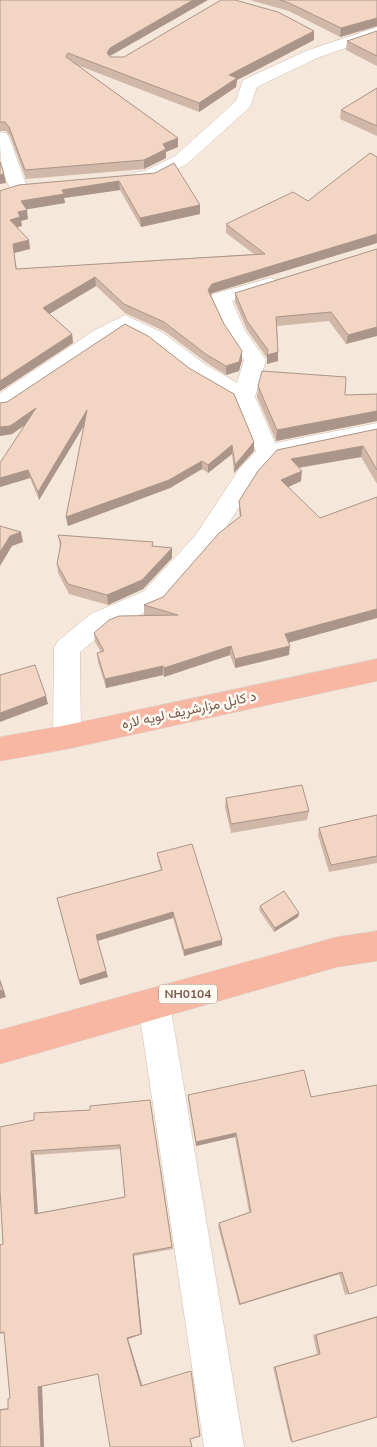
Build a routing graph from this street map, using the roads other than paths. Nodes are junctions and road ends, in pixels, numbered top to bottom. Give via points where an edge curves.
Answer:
1 (377, 32) edge
2 (322, 36) dead end
3 (338, 44) junction
4 (0, 137) edge
5 (120, 178) edge
6 (36, 185) edge
7 (18, 186) junction
8 (0, 192) edge
9 (289, 278) edge
10 (244, 397) junction
11 (0, 404) edge
12 (377, 431) edge
13 (268, 452) junction
14 (377, 670) edge
15 (67, 736) junction
16 (0, 749) edge
17 (377, 946) edge
18 (154, 1004) junction
19 (0, 1047) edge
20 (224, 1447) edge

1 - 3 street
2 - 3 street
3 - 5 street via 278,68 249,84 244,103 182,160 148,176
4 - 7 street
6 - 7 street
7 - 8 street
9 - 10 street via 220,298 234,332 255,360
10 - 11 street via 198,370 156,338 125,322
10 - 13 street
12 - 13 street
13 - 15 street via 248,474 204,542 152,598 100,621 67,648
14 - 15 highway, د کابل مزارشریف لویه لاره
15 - 16 highway, د کابل مزارشریف لویه لاره
17 - 18 highway, NH0104 via 337,952
18 - 19 highway, NH0104
18 - 20 street

